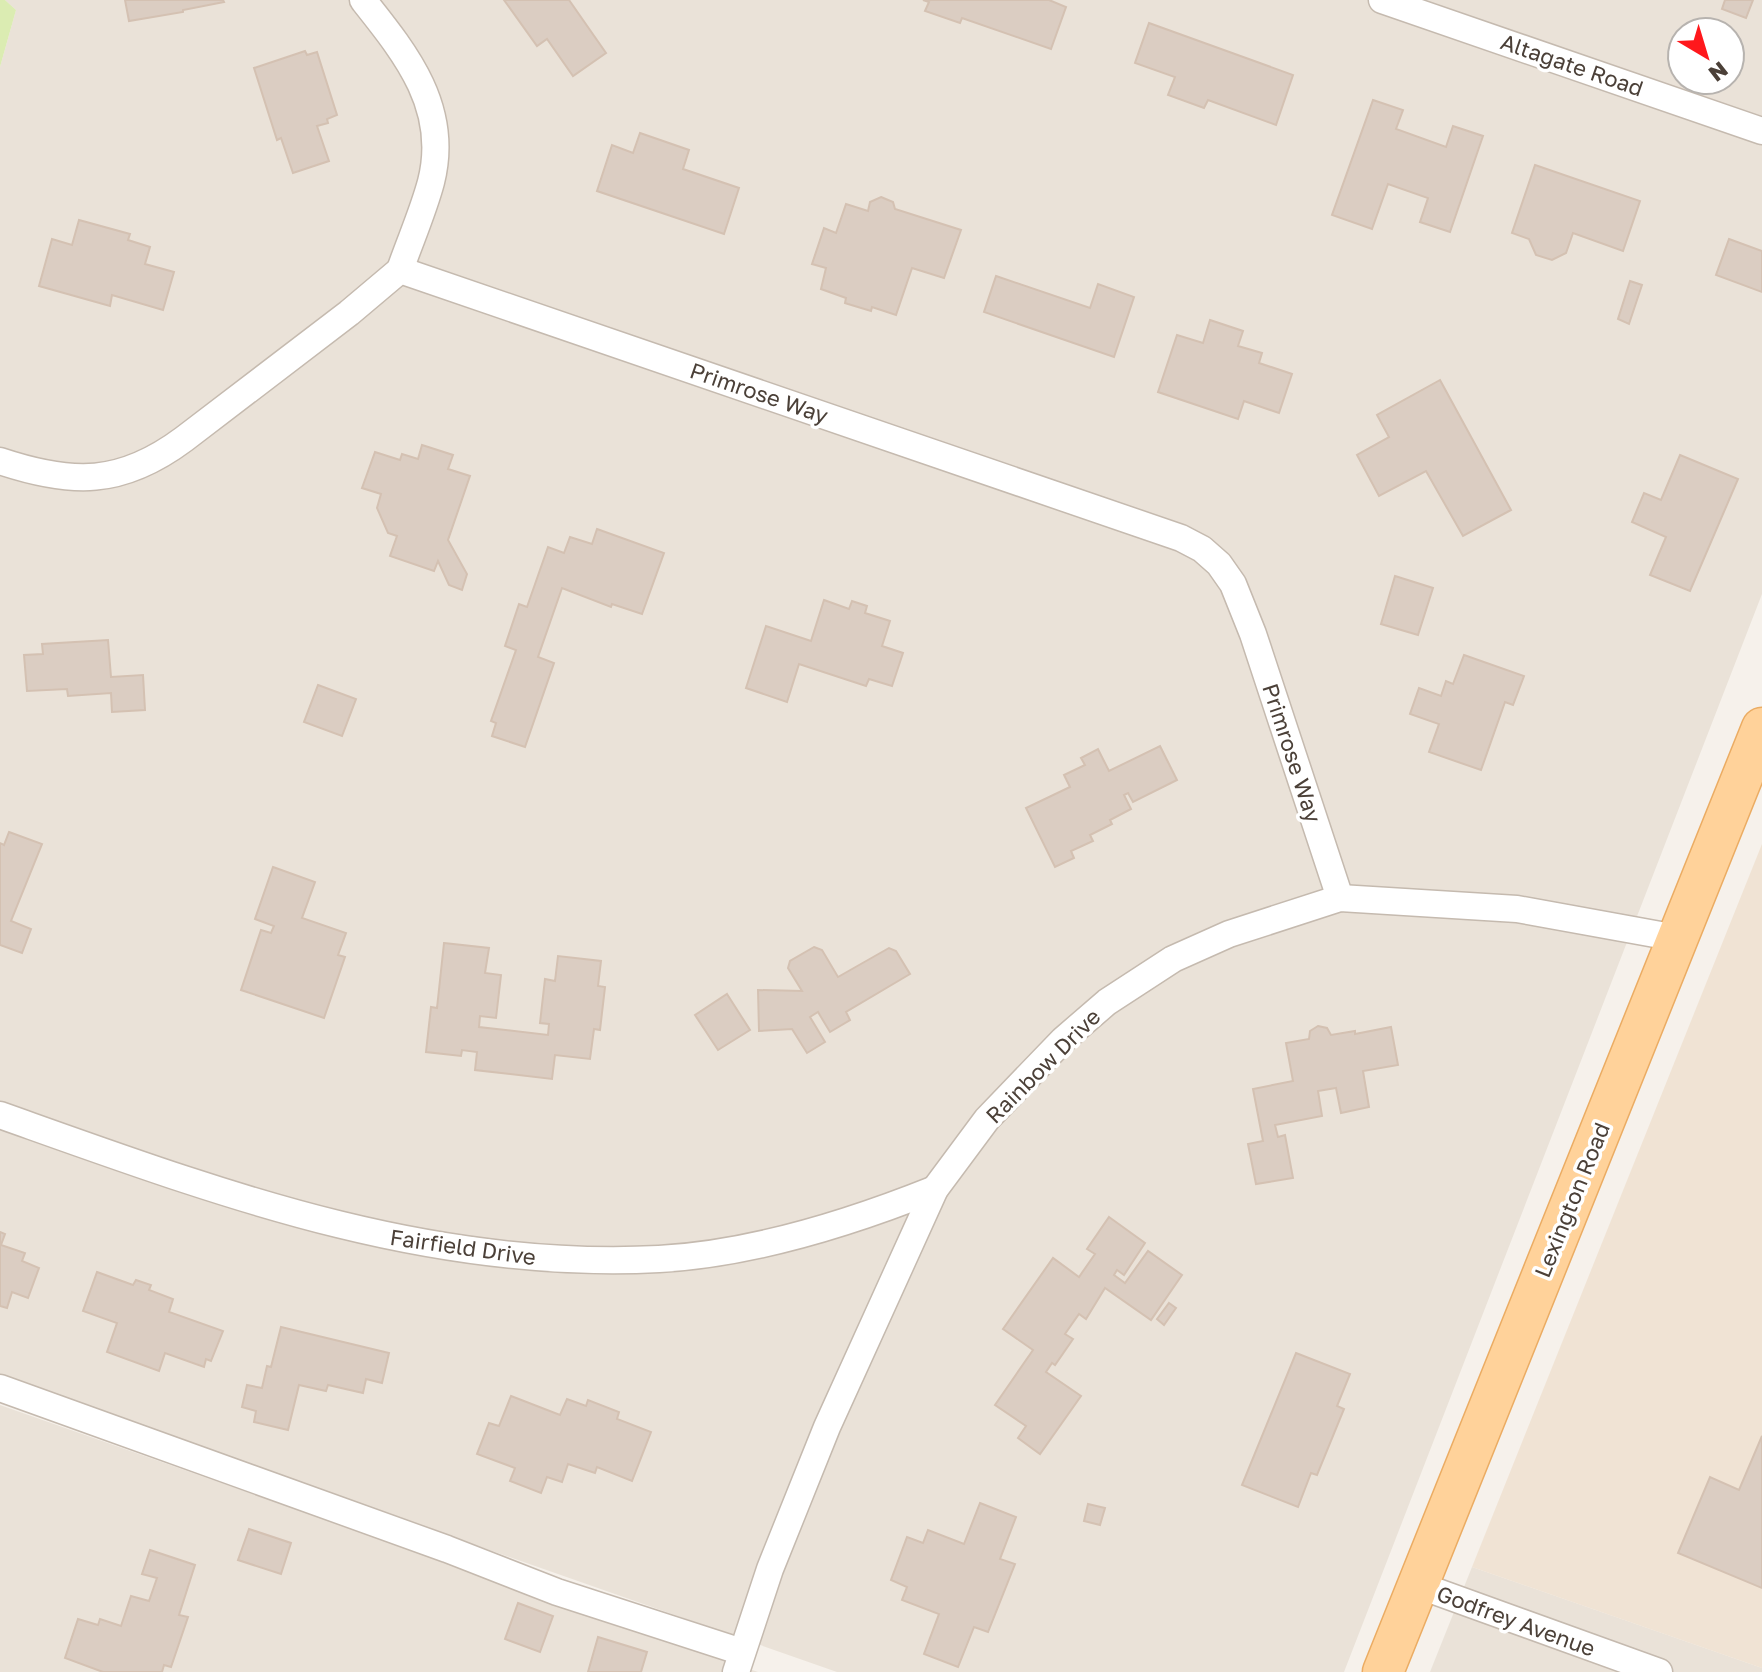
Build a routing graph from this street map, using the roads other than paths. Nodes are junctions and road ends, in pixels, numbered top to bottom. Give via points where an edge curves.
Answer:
1 (363, 0) edge
2 (1382, 0) edge
3 (1762, 131) edge
4 (400, 270) junction
5 (0, 461) edge
6 (1762, 728) edge
7 (1340, 898) junction
8 (1677, 938) junction
9 (0, 1115) edge
10 (935, 1189) junction
11 (0, 1388) edge
12 (1418, 1585) junction
13 (739, 1662) edge
14 (1383, 1672) edge
15 (1659, 1672) edge

1 - 4 street via 413,66 434,130 431,181
2 - 3 street, Altagate Road
4 - 5 street via 184,439 135,468 79,479
4 - 7 street, Primrose Way via 1202,549 1233,584 1243,609
6 - 8 main road, Lexington Road
7 - 8 street, Rainbow Drive via 1517,909
7 - 10 street, Rainbow Drive via 1229,934 1173,959 1107,1002 987,1119
8 - 12 main road, Lexington Road
9 - 10 street, Fairfield Drive via 313,1220 422,1244 539,1259 661,1259 744,1248 875,1213
10 - 13 street, Rainbow Drive via 827,1427
11 - 13 street via 447,1549
12 - 14 main road, Lexington Road
12 - 15 street, Godfrey Avenue

